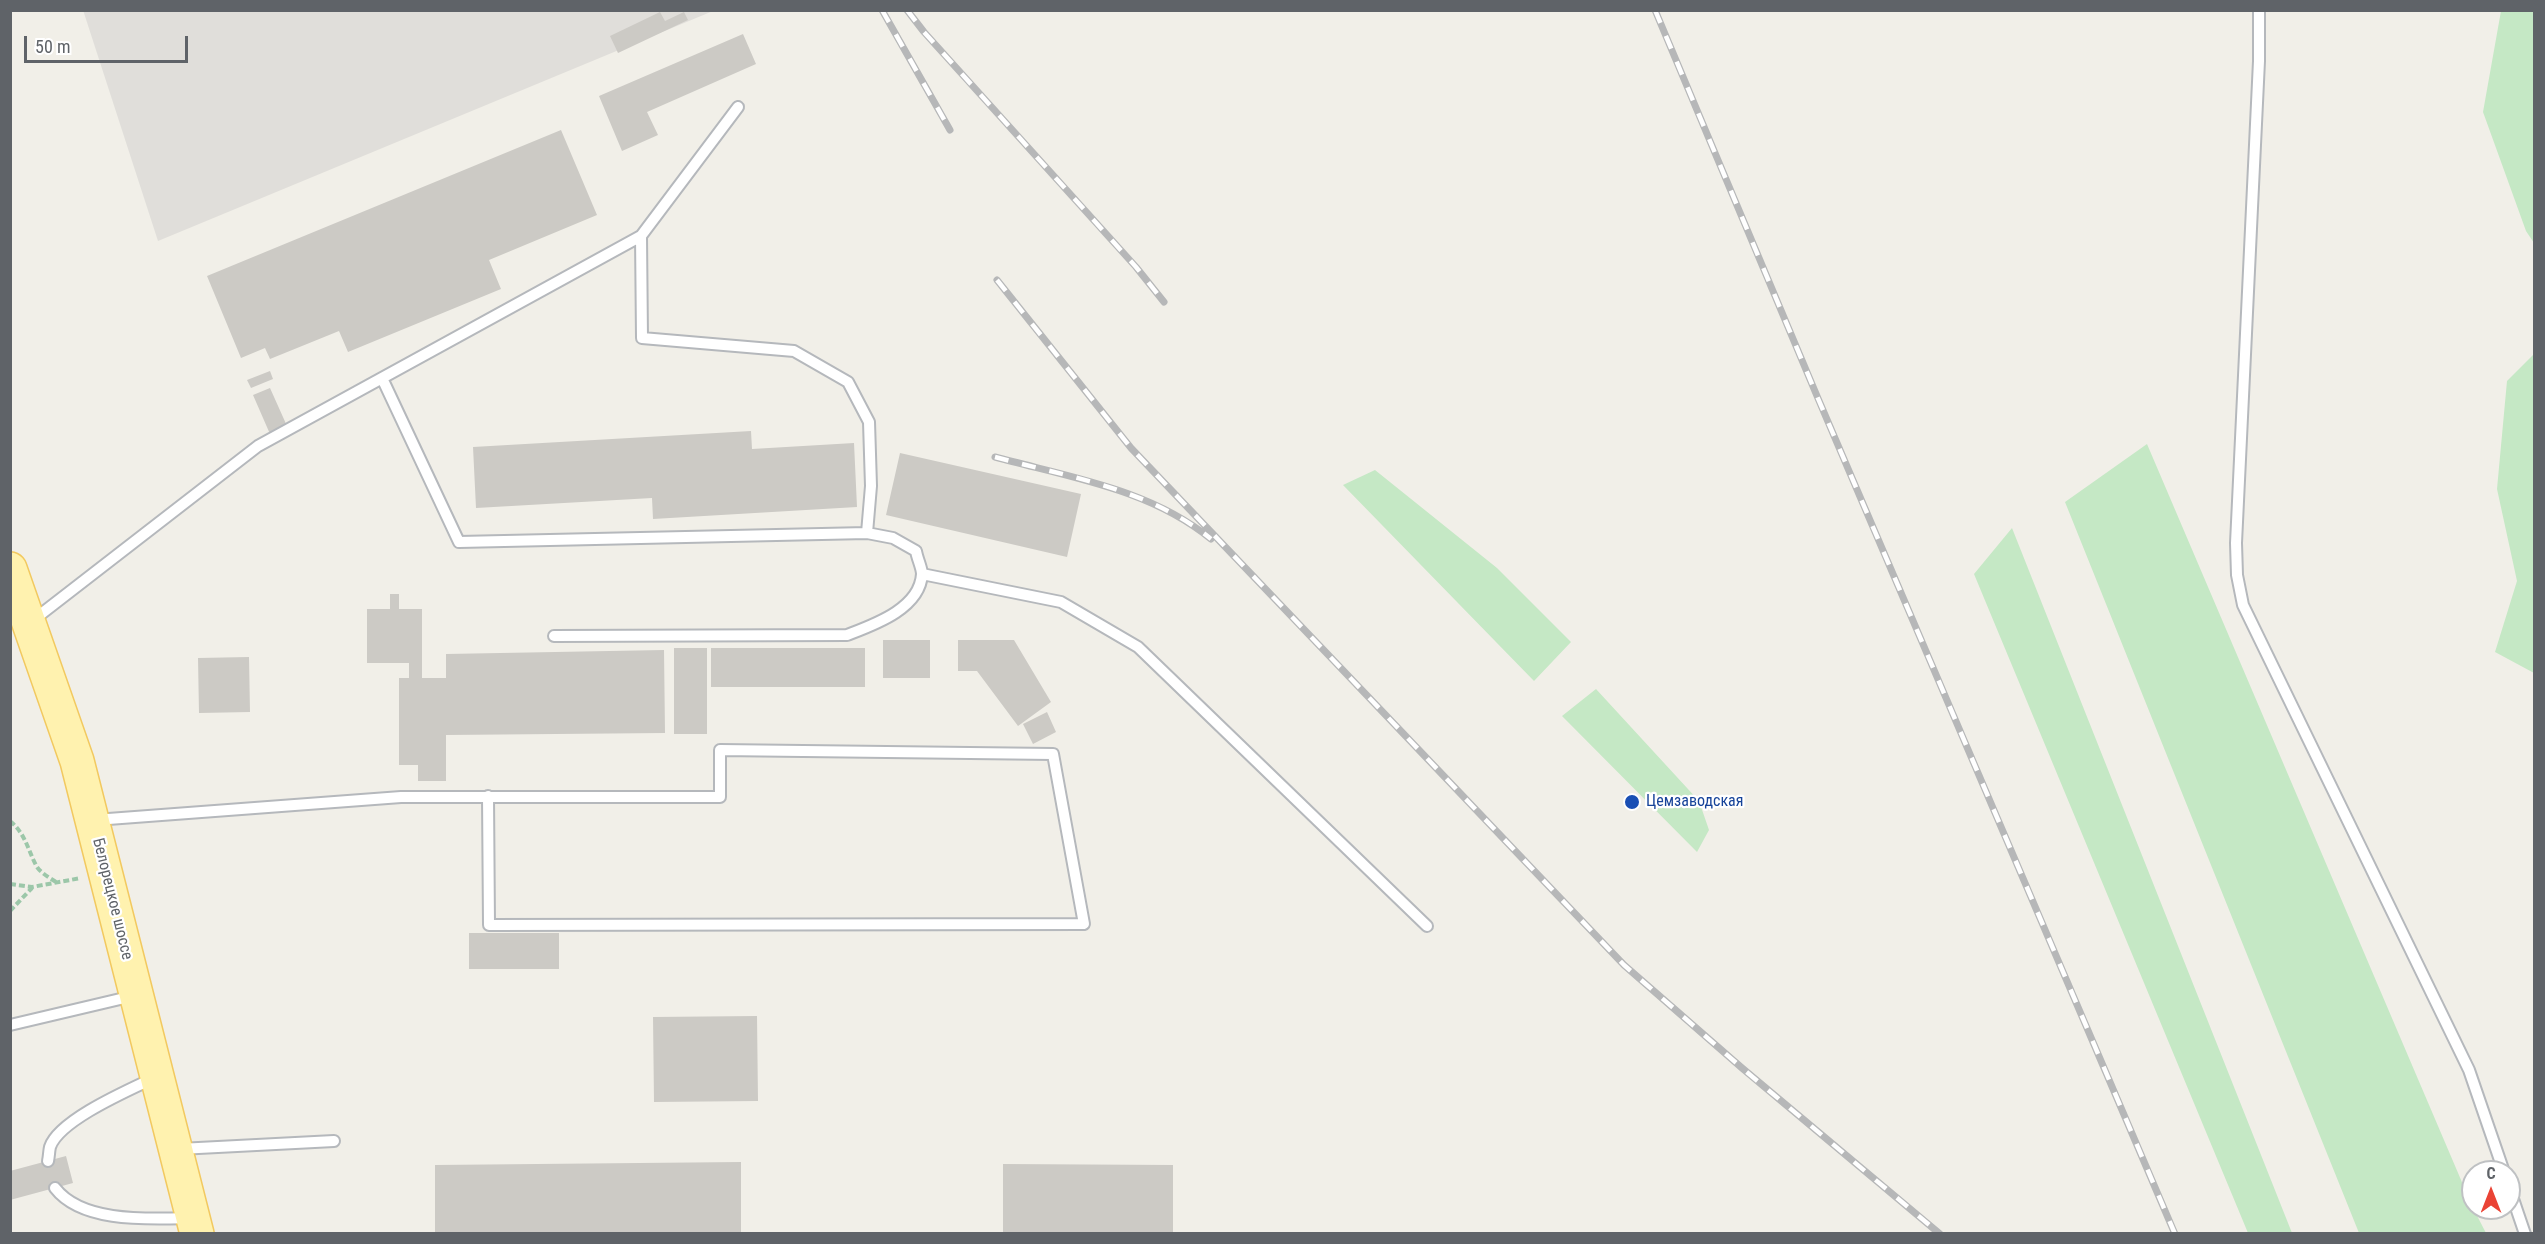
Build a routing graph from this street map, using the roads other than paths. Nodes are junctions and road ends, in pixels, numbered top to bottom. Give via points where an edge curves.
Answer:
1 (2259, 10) edge
2 (738, 107) dead end
3 (641, 236) junction
4 (382, 378) junction
5 (867, 533) junction
6 (10, 569) edge
7 (922, 574) junction
8 (29, 623) junction
9 (554, 636) dead end
10 (488, 796) junction
11 (92, 820) junction
12 (1427, 926) dead end
13 (136, 995) junction
14 (10, 1025) edge
15 (157, 1077) junction
16 (334, 1141) dead end
17 (175, 1150) junction
18 (2500, 1160) edge
19 (48, 1161) dead end
20 (55, 1188) dead end
21 (195, 1226) edge

1 - 18 lane via 2236,543 2243,605 2469,1070
2 - 3 lane
3 - 4 lane
3 - 5 lane via 642,338 794,351 848,382 869,422 871,486
4 - 5 lane via 459,542
4 - 8 lane via 258,446
5 - 7 lane via 893,538 915,551
6 - 8 main road, Белорецкое шоссе
7 - 9 lane via 912,597 882,622 847,635
7 - 12 lane via 1061,602 1138,647
8 - 11 main road, Белорецкое шоссе via 77,761
10 - 10 lane via 720,797 720,750 1053,754 1084,924 489,925
10 - 11 lane via 401,797
11 - 13 main road, Белорецкое шоссе
13 - 14 lane
13 - 15 main road, Белорецкое шоссе
15 - 17 main road, Белорецкое шоссе
15 - 19 lane via 104,1101 60,1133 50,1146
16 - 17 lane
17 - 21 main road, Белорецкое шоссе
20 - 21 lane via 64,1200 76,1206 132,1219

